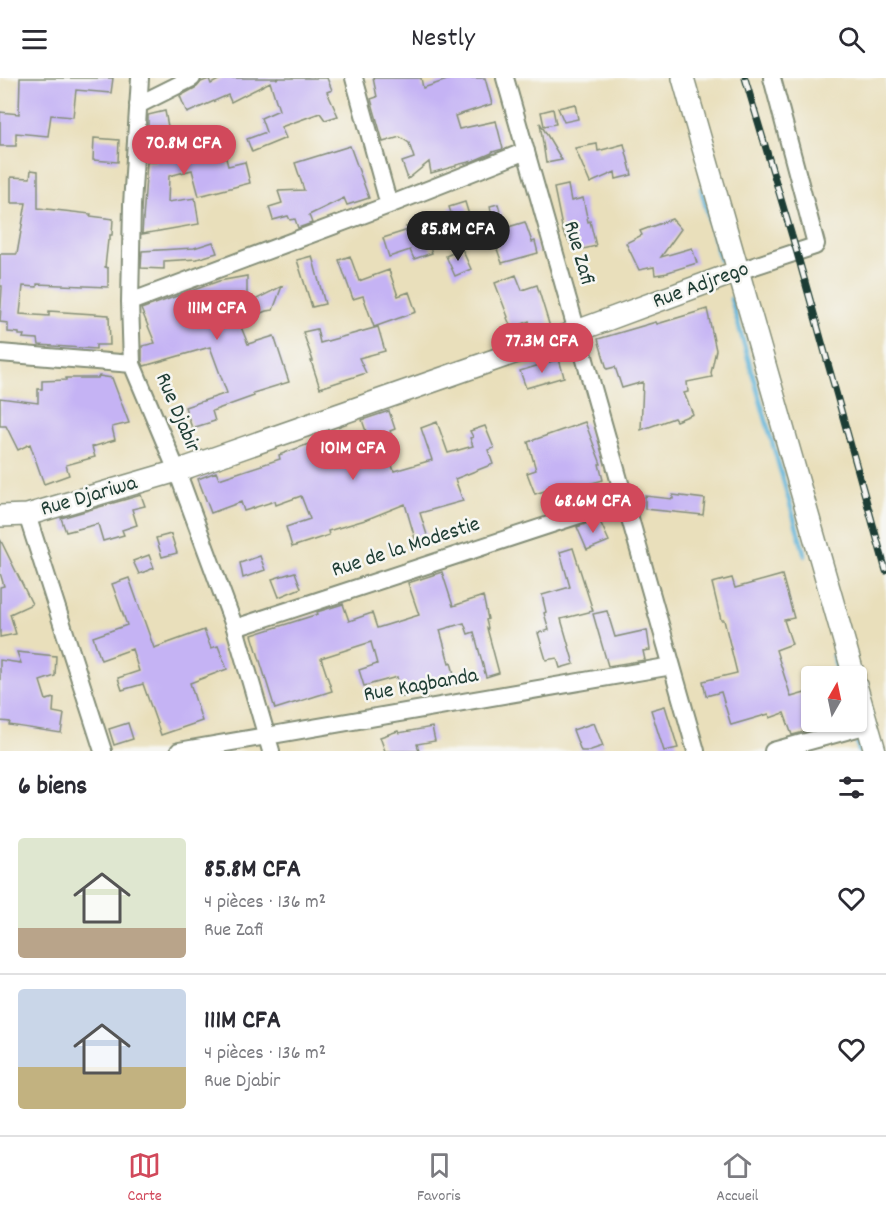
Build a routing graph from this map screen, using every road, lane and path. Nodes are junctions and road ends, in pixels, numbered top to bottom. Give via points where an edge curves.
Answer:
1 (140, 78) edge
2 (192, 78) edge
3 (354, 78) edge
4 (505, 78) edge
5 (683, 78) edge
6 (772, 78) edge
7 (138, 105) junction
8 (526, 152) junction
9 (389, 205) junction
10 (739, 271) junction
11 (130, 302) junction
12 (577, 331) junction
13 (0, 353) edge
14 (132, 364) junction
15 (177, 471) junction
16 (625, 500) junction
17 (27, 515) junction
18 (0, 516) edge
19 (235, 628) junction
20 (672, 666) junction
21 (851, 666) edge
22 (867, 722) edge
23 (868, 725) junction
24 (269, 743) edge
25 (103, 751) edge
26 (178, 751) edge
27 (696, 751) edge
28 (773, 751) edge
29 (875, 751) edge

1 - 7 street, Rue Djabir
2 - 7 street
3 - 9 street
4 - 8 street, Rue Zafi
5 - 10 street
6 - 10 street, Rue Adjrego via 816,244
7 - 11 street, Rue Djabir
8 - 9 street
8 - 12 street, Rue Zafi
9 - 11 street
10 - 12 street, Rue Adjrego
10 - 21 street
11 - 14 street, Rue Djabir
12 - 15 street, Rue Adjrego
12 - 16 street, Rue Zafi
13 - 14 street
14 - 15 street, Rue Djabir
15 - 17 street, Rue Djariwa
15 - 19 street, Rue Djabir
16 - 19 street, Rue de la Modestie
16 - 20 street, Rue Zafi
17 - 18 street, Rue Djariwa
17 - 25 street
19 - 24 street, Rue Djabir
20 - 24 street, Rue Kagbanda
20 - 27 street, Rue Zafi
22 - 23 street
23 - 28 street
23 - 29 street
24 - 26 street, Rue Kagbanda

